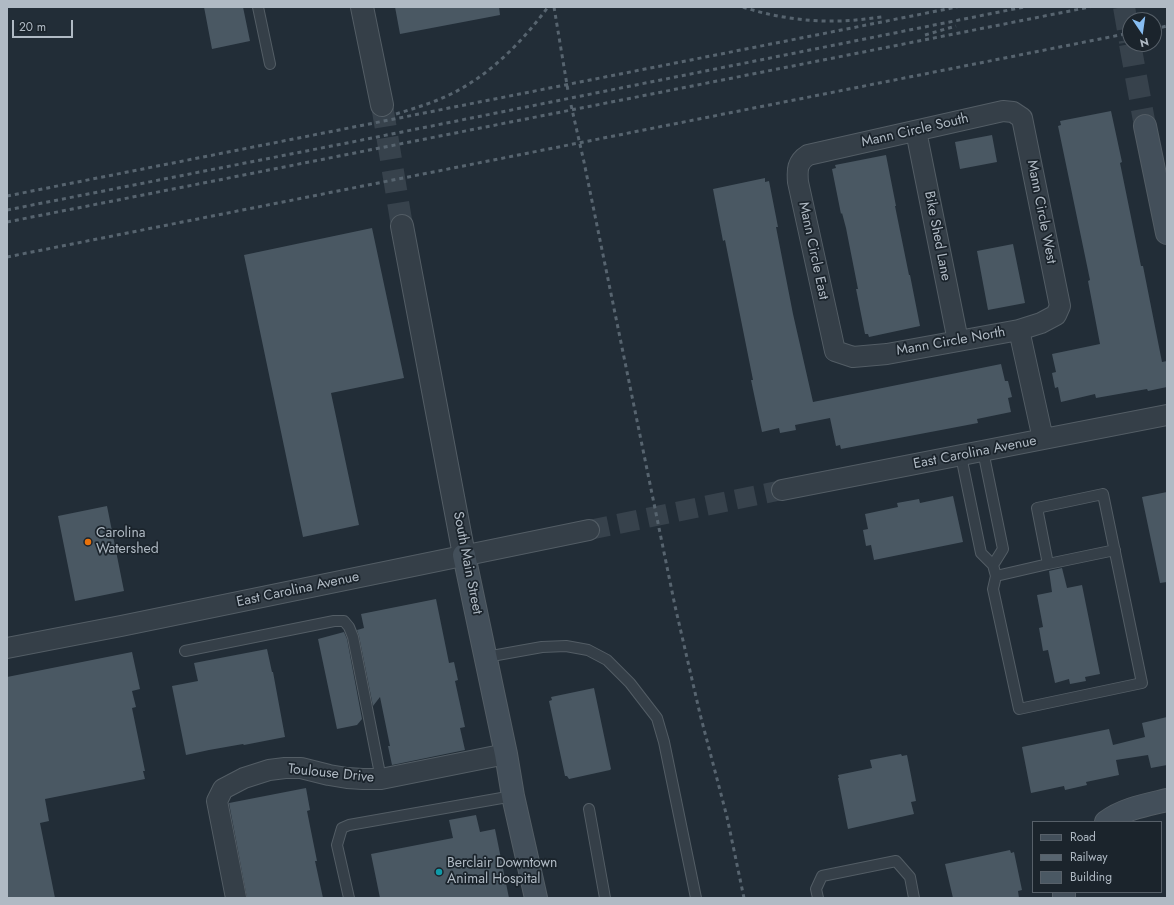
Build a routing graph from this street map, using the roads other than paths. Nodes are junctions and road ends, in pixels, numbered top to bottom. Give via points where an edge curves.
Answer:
1 (258, 7) edge
2 (362, 7) edge
3 (270, 64) dead end
4 (382, 105) tunnel mouth
5 (1022, 118) joint
6 (1145, 126) tunnel mouth
7 (916, 131) junction
8 (808, 155) joint
9 (402, 226) tunnel mouth
10 (1167, 233) edge
11 (1060, 306) joint
12 (1019, 330) junction
13 (958, 341) junction
14 (835, 351) joint
15 (1167, 415) edge
16 (1043, 439) junction
17 (984, 451) junction
18 (961, 456) junction
19 (782, 490) tunnel mouth
20 (588, 530) tunnel mouth
21 (1115, 550) junction
22 (464, 555) junction
23 (1048, 564) junction
24 (993, 565) junction
25 (996, 576) junction
26 (7, 648) edge
27 (185, 651) dead end
28 (486, 657) junction
29 (506, 754) junction
30 (381, 779) junction
31 (513, 796) junction
32 (1167, 800) edge
33 (588, 809) dead end
34 (1107, 821) edge
35 (236, 898) edge
36 (348, 898) edge
37 (536, 898) edge
38 (606, 898) edge
39 (696, 898) edge
40 (818, 898) edge
41 (914, 898) edge

1 - 3 lane
2 - 4 street
5 - 7 street, Mann Circle South via 1013,112 1003,111
5 - 11 street, Mann Circle West
6 - 10 main road
7 - 8 street, Mann Circle South
7 - 13 street, Bike Shed Lane
8 - 14 street, Mann Circle East via 799,165 798,182
9 - 22 street, South Main Street
11 - 12 street, Mann Circle North via 1056,315
12 - 13 street, Mann Circle North
12 - 16 street
13 - 14 street, Mann Circle North via 887,354 853,357
15 - 16 street, East Carolina Avenue
16 - 17 street, East Carolina Avenue
17 - 18 street, East Carolina Avenue
17 - 24 lane via 1003,549
18 - 19 street, East Carolina Avenue
18 - 24 lane via 981,554
20 - 22 street, East Carolina Avenue
21 - 23 lane
21 - 23 lane via 1103,494 1037,508
21 - 25 lane via 1142,683 1019,709 994,589
22 - 26 street, East Carolina Avenue
22 - 28 main road, South Main Street
23 - 25 lane
24 - 25 lane
27 - 30 lane via 344,621 350,627 353,637
28 - 29 main road, South Main Street
28 - 39 lane via 542,647 566,646 588,650 607,660 630,683 657,718
29 - 30 street, Toulouse Drive
29 - 31 main road, South Main Street
30 - 35 street, Toulouse Drive via 363,780 301,768 285,768 268,770 244,778 223,789 217,801
31 - 36 lane via 342,828 337,845
31 - 37 main road, South Main Street
32 - 34 main road via 1130,810
33 - 38 lane
40 - 41 lane via 816,888 822,876 896,862 910,877

